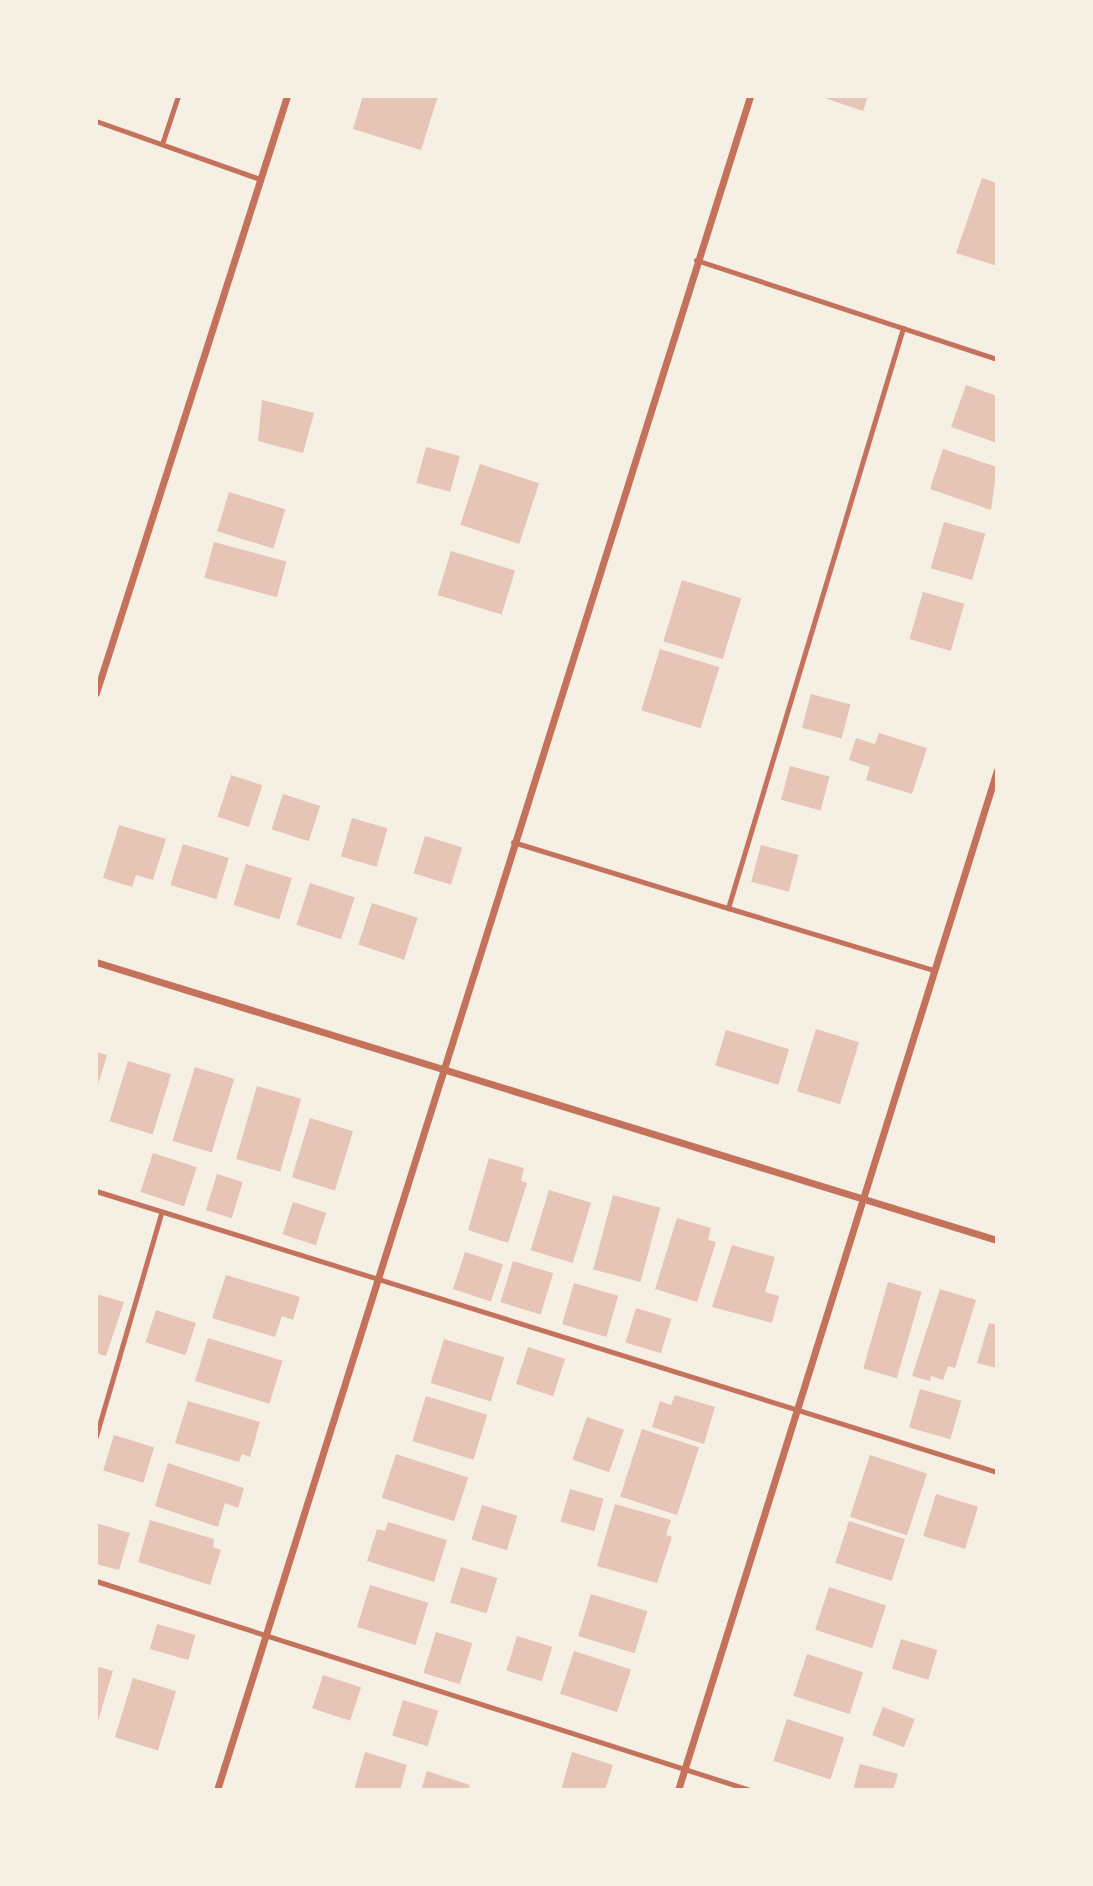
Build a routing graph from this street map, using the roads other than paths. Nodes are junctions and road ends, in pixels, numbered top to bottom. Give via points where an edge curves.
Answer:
1 (178, 96) edge
2 (287, 96) edge
3 (750, 96) edge
4 (96, 121) edge
5 (162, 144) junction
6 (260, 179) junction
7 (696, 260) junction
8 (904, 328) junction
9 (997, 359) edge
10 (96, 693) edge
11 (997, 770) edge
12 (512, 842) junction
13 (728, 908) junction
14 (96, 962) edge
15 (933, 970) junction
16 (441, 1068) junction
17 (96, 1191) edge
18 (861, 1198) junction
19 (162, 1212) junction
20 (997, 1240) edge
21 (376, 1277) junction
22 (796, 1409) junction
23 (96, 1436) edge
24 (997, 1472) edge
25 (96, 1581) edge
26 (264, 1636) junction
27 (685, 1769) junction
28 (217, 1790) edge
29 (678, 1790) edge
30 (750, 1790) edge

1 - 5 lane
2 - 6 street
3 - 7 street
4 - 5 lane
5 - 6 lane
6 - 10 street
7 - 8 lane
7 - 12 street
8 - 9 lane
8 - 13 lane
11 - 15 street
12 - 13 lane
12 - 16 street
13 - 15 lane
14 - 16 street
15 - 18 street
16 - 18 street
16 - 21 street
17 - 19 lane
18 - 20 street
18 - 22 street
19 - 21 lane
19 - 23 lane
21 - 22 lane
21 - 26 street
22 - 24 lane
22 - 27 street
25 - 26 lane
26 - 27 lane
26 - 28 street
27 - 29 street
27 - 30 lane

